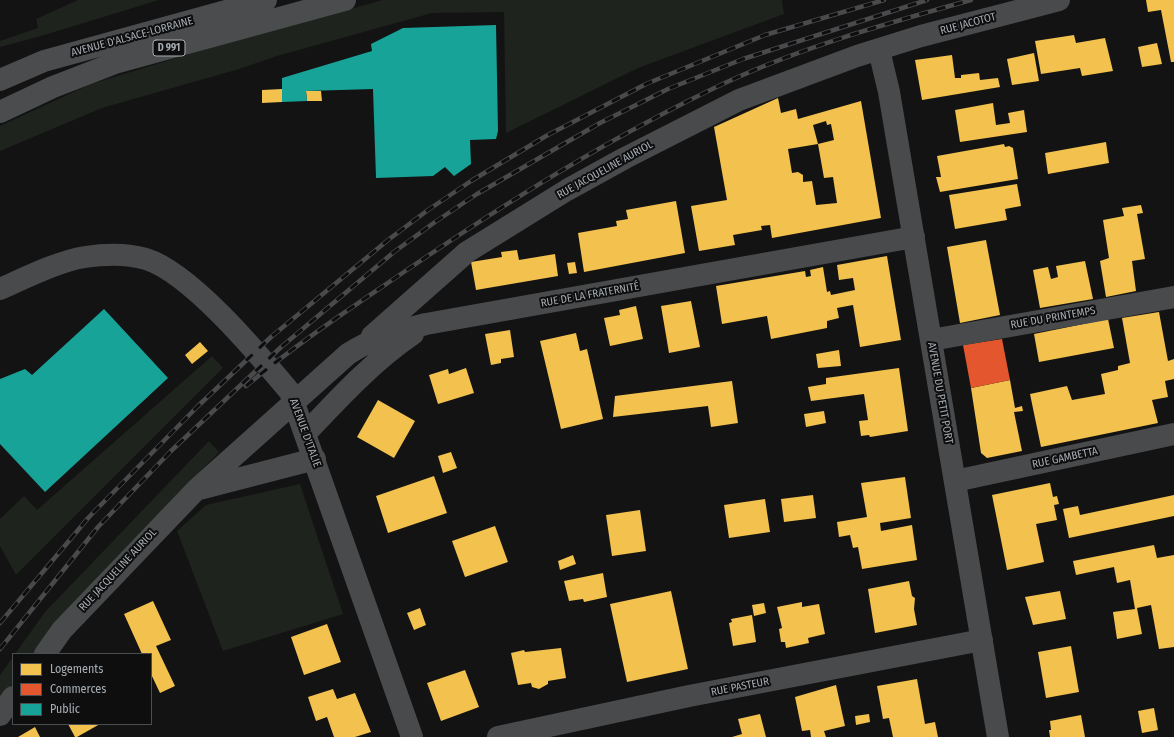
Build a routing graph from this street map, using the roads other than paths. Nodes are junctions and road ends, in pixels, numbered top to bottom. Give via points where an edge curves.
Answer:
1 (266, 0) edge
2 (345, 0) edge
3 (1059, 0) edge
4 (879, 50) junction
5 (0, 80) edge
6 (0, 112) edge
7 (914, 237) junction
8 (0, 289) edge
9 (1174, 297) edge
10 (426, 324) junction
11 (931, 340) junction
12 (363, 344) junction
13 (294, 403) junction
14 (305, 434) junction
15 (1174, 434) edge
16 (315, 459) junction
17 (955, 481) junction
18 (196, 490) junction
19 (982, 640) junction
20 (46, 653) edge
21 (12, 698) edge
22 (0, 715) edge
23 (412, 737) edge
24 (498, 737) edge
25 (998, 737) edge

1 - 5 main road, AVENUE D'ALSACE-LORRAINE / D 991 via 44,61
2 - 6 main road, AVENUE D'ALSACE-LORRAINE / D 991 via 115,63 53,87
3 - 4 street, RUE JACOTOT via 921,36
4 - 7 street, AVENUE DU PETIT PORT via 889,92
4 - 12 street, RUE JACQUELINE AURIOL via 739,100 567,190 466,252
7 - 10 street, RUE DE LA FRATERNITÉ
7 - 11 street, AVENUE DU PETIT PORT
8 - 13 street, AVENUE D'ITALIE via 84,257 107,254 147,259 167,269 196,292 251,346 290,392
9 - 11 street, RUE DU PRINTEMPS
10 - 12 street, RUE JACQUELINE AURIOL
10 - 14 street, RUE DE LA FRATERNITÉ via 388,352
11 - 17 street, AVENUE DU PETIT PORT
12 - 13 street, RUE JACQUELINE AURIOL via 348,354
13 - 14 street, AVENUE D'ITALIE
13 - 18 street, RUE JACQUELINE AURIOL
14 - 16 street, AVENUE D'ITALIE
15 - 17 street, RUE GAMBETTA
16 - 18 street
16 - 23 street, AVENUE D'ITALIE
17 - 19 street, AVENUE DU PETIT PORT
18 - 20 street, RUE JACQUELINE AURIOL via 62,630
19 - 24 street, RUE PASTEUR via 690,696
19 - 25 street, AVENUE DU PETIT PORT
21 - 22 street

